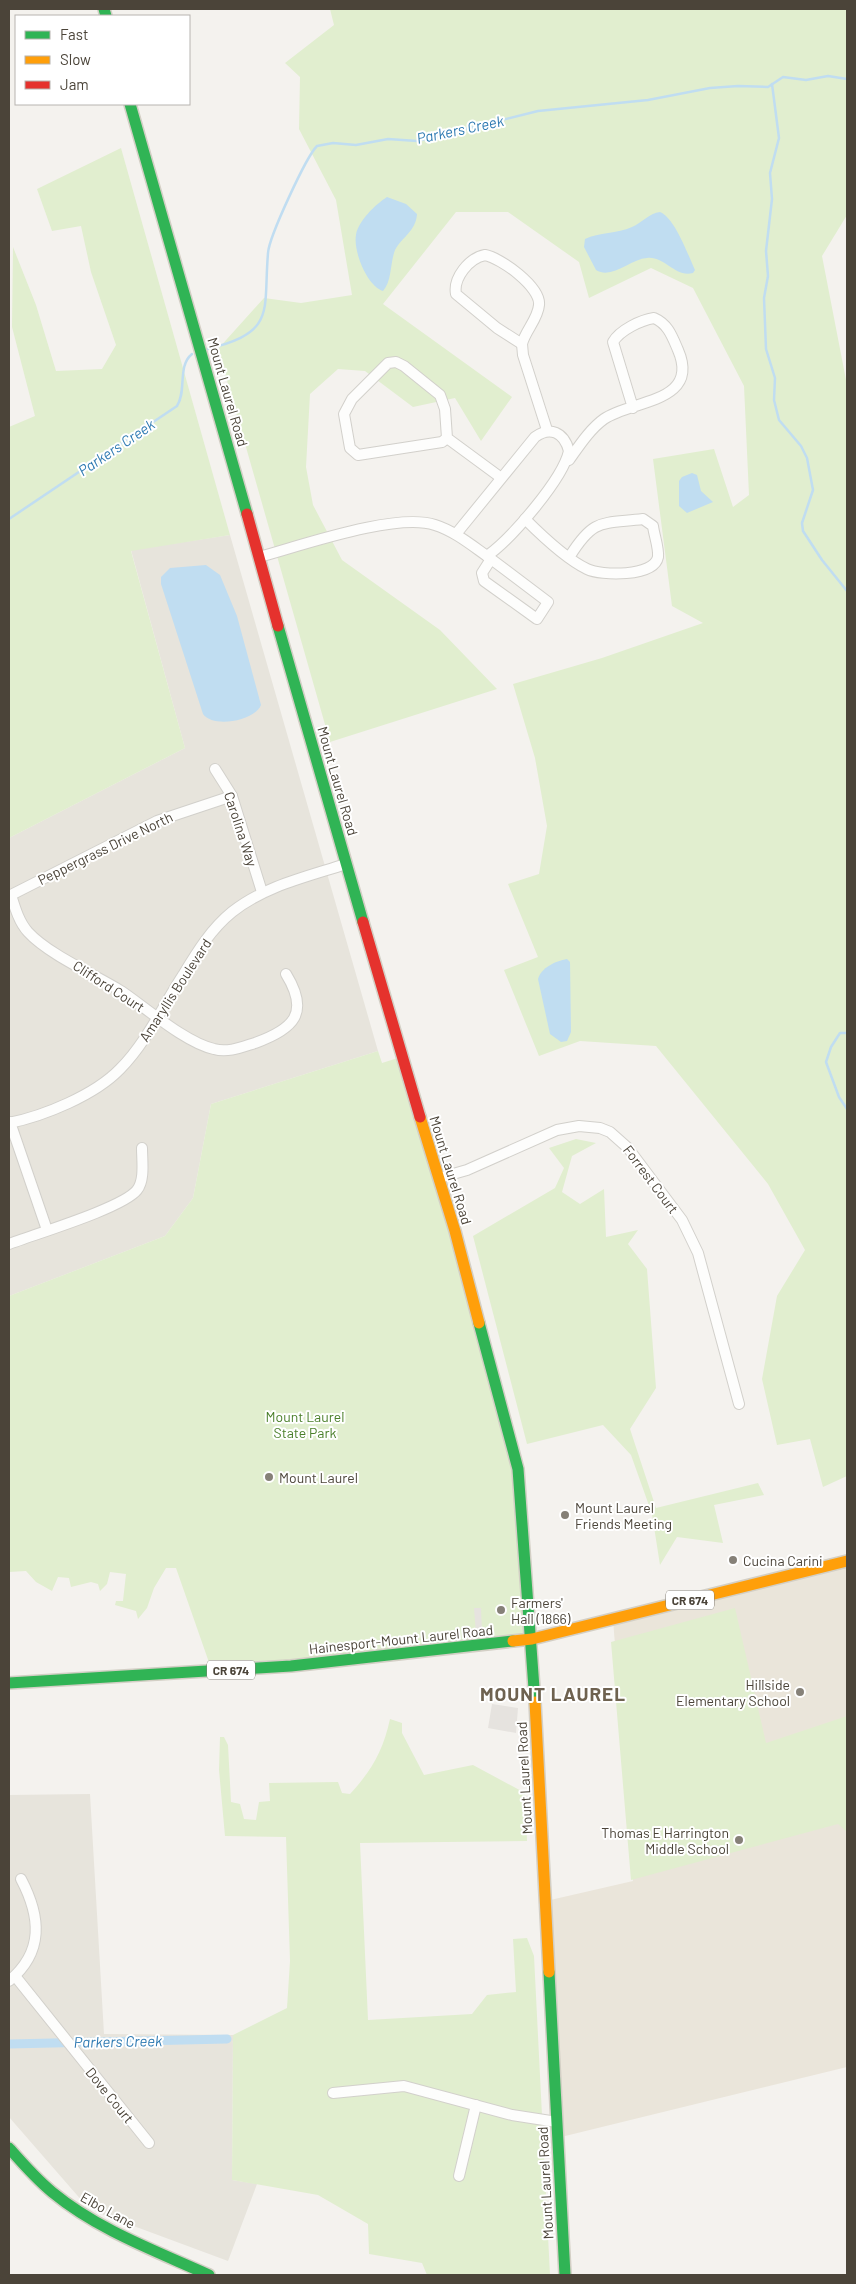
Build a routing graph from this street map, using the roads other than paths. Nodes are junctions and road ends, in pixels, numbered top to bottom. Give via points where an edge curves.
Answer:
1 (130, 105) edge
2 (522, 344) junction
3 (633, 408) junction
4 (547, 430) junction
5 (447, 438) junction
6 (567, 462) junction
7 (500, 477) junction
8 (524, 518) junction
9 (456, 534) junction
10 (570, 556) junction
11 (259, 557) junction
12 (489, 558) junction
13 (214, 770) dead end
14 (232, 796) junction
15 (346, 864) junction
16 (262, 892) junction
17 (10, 895) edge
18 (286, 974) dead end
19 (156, 1017) junction
20 (9, 1123) edge
21 (142, 1148) dead end
22 (439, 1178) junction
23 (47, 1230) junction
24 (9, 1244) edge
25 (739, 1404) dead end
26 (847, 1561) edge
27 (532, 1639) junction
28 (9, 1683) edge
29 (21, 1879) dead end
30 (12, 1979) edge
31 (334, 2093) dead end
32 (476, 2105) junction
33 (557, 2122) junction
34 (149, 2144) dead end
35 (10, 2152) edge
36 (459, 2176) dead end
37 (209, 2275) edge
38 (565, 2275) edge

1 - 11 main road, Mount Laurel Road
2 - 2 street via 537,313 538,298 529,284 500,260 478,256 457,280 456,294
2 - 4 street
3 - 3 street via 670,393 682,375 679,352 666,325 654,318 617,335 613,342
3 - 6 street via 614,413 599,423
4 - 6 street via 556,432 567,443 570,451
4 - 7 street via 534,437
5 - 5 street via 442,442 358,455 350,448 344,414 358,393 388,363 396,362 440,394 445,409
5 - 7 street
6 - 8 street
7 - 9 street
8 - 10 street
8 - 12 street
9 - 11 street via 433,524 407,522 351,532
9 - 12 street
10 - 10 street via 588,570 605,574 648,568 658,557 653,526 643,519 597,525 583,535
11 - 15 main road, Mount Laurel Road
12 - 12 street via 548,602 537,619 484,581 482,573
13 - 14 street, Carolina Way
14 - 16 street, Carolina Way
14 - 17 street, Peppergrass Drive North via 157,821
15 - 16 street, Amaryllis Boulevard
15 - 22 main road, Mount Laurel Road
16 - 19 street, Amaryllis Boulevard via 231,913 211,933
17 - 19 street, Clifford Court via 21,922 34,938 119,990
18 - 19 street, Clifford Court via 298,998 295,1016 282,1031 249,1045 215,1050
19 - 20 street, Amaryllis Boulevard via 129,1059 108,1080 43,1113
20 - 23 street
21 - 23 street via 142,1182 132,1196
22 - 25 street, Forrest Court via 467,1170 568,1127 600,1128 619,1138 689,1231 698,1253
22 - 27 main road, Mount Laurel Road via 518,1469
23 - 24 street
26 - 27 main road, Hainesport-Mount Laurel Road / CR 674
27 - 28 main road, Hainesport-Mount Laurel Road / CR 674 via 291,1666
27 - 33 main road, Mount Laurel Road
29 - 30 street via 30,1895 36,1927 30,1959
30 - 34 street, Dove Court
31 - 32 street via 404,2086
32 - 33 street
32 - 36 street
33 - 38 main road, Mount Laurel Road
35 - 37 main road, Elbo Lane via 57,2197 82,2214 145,2248

